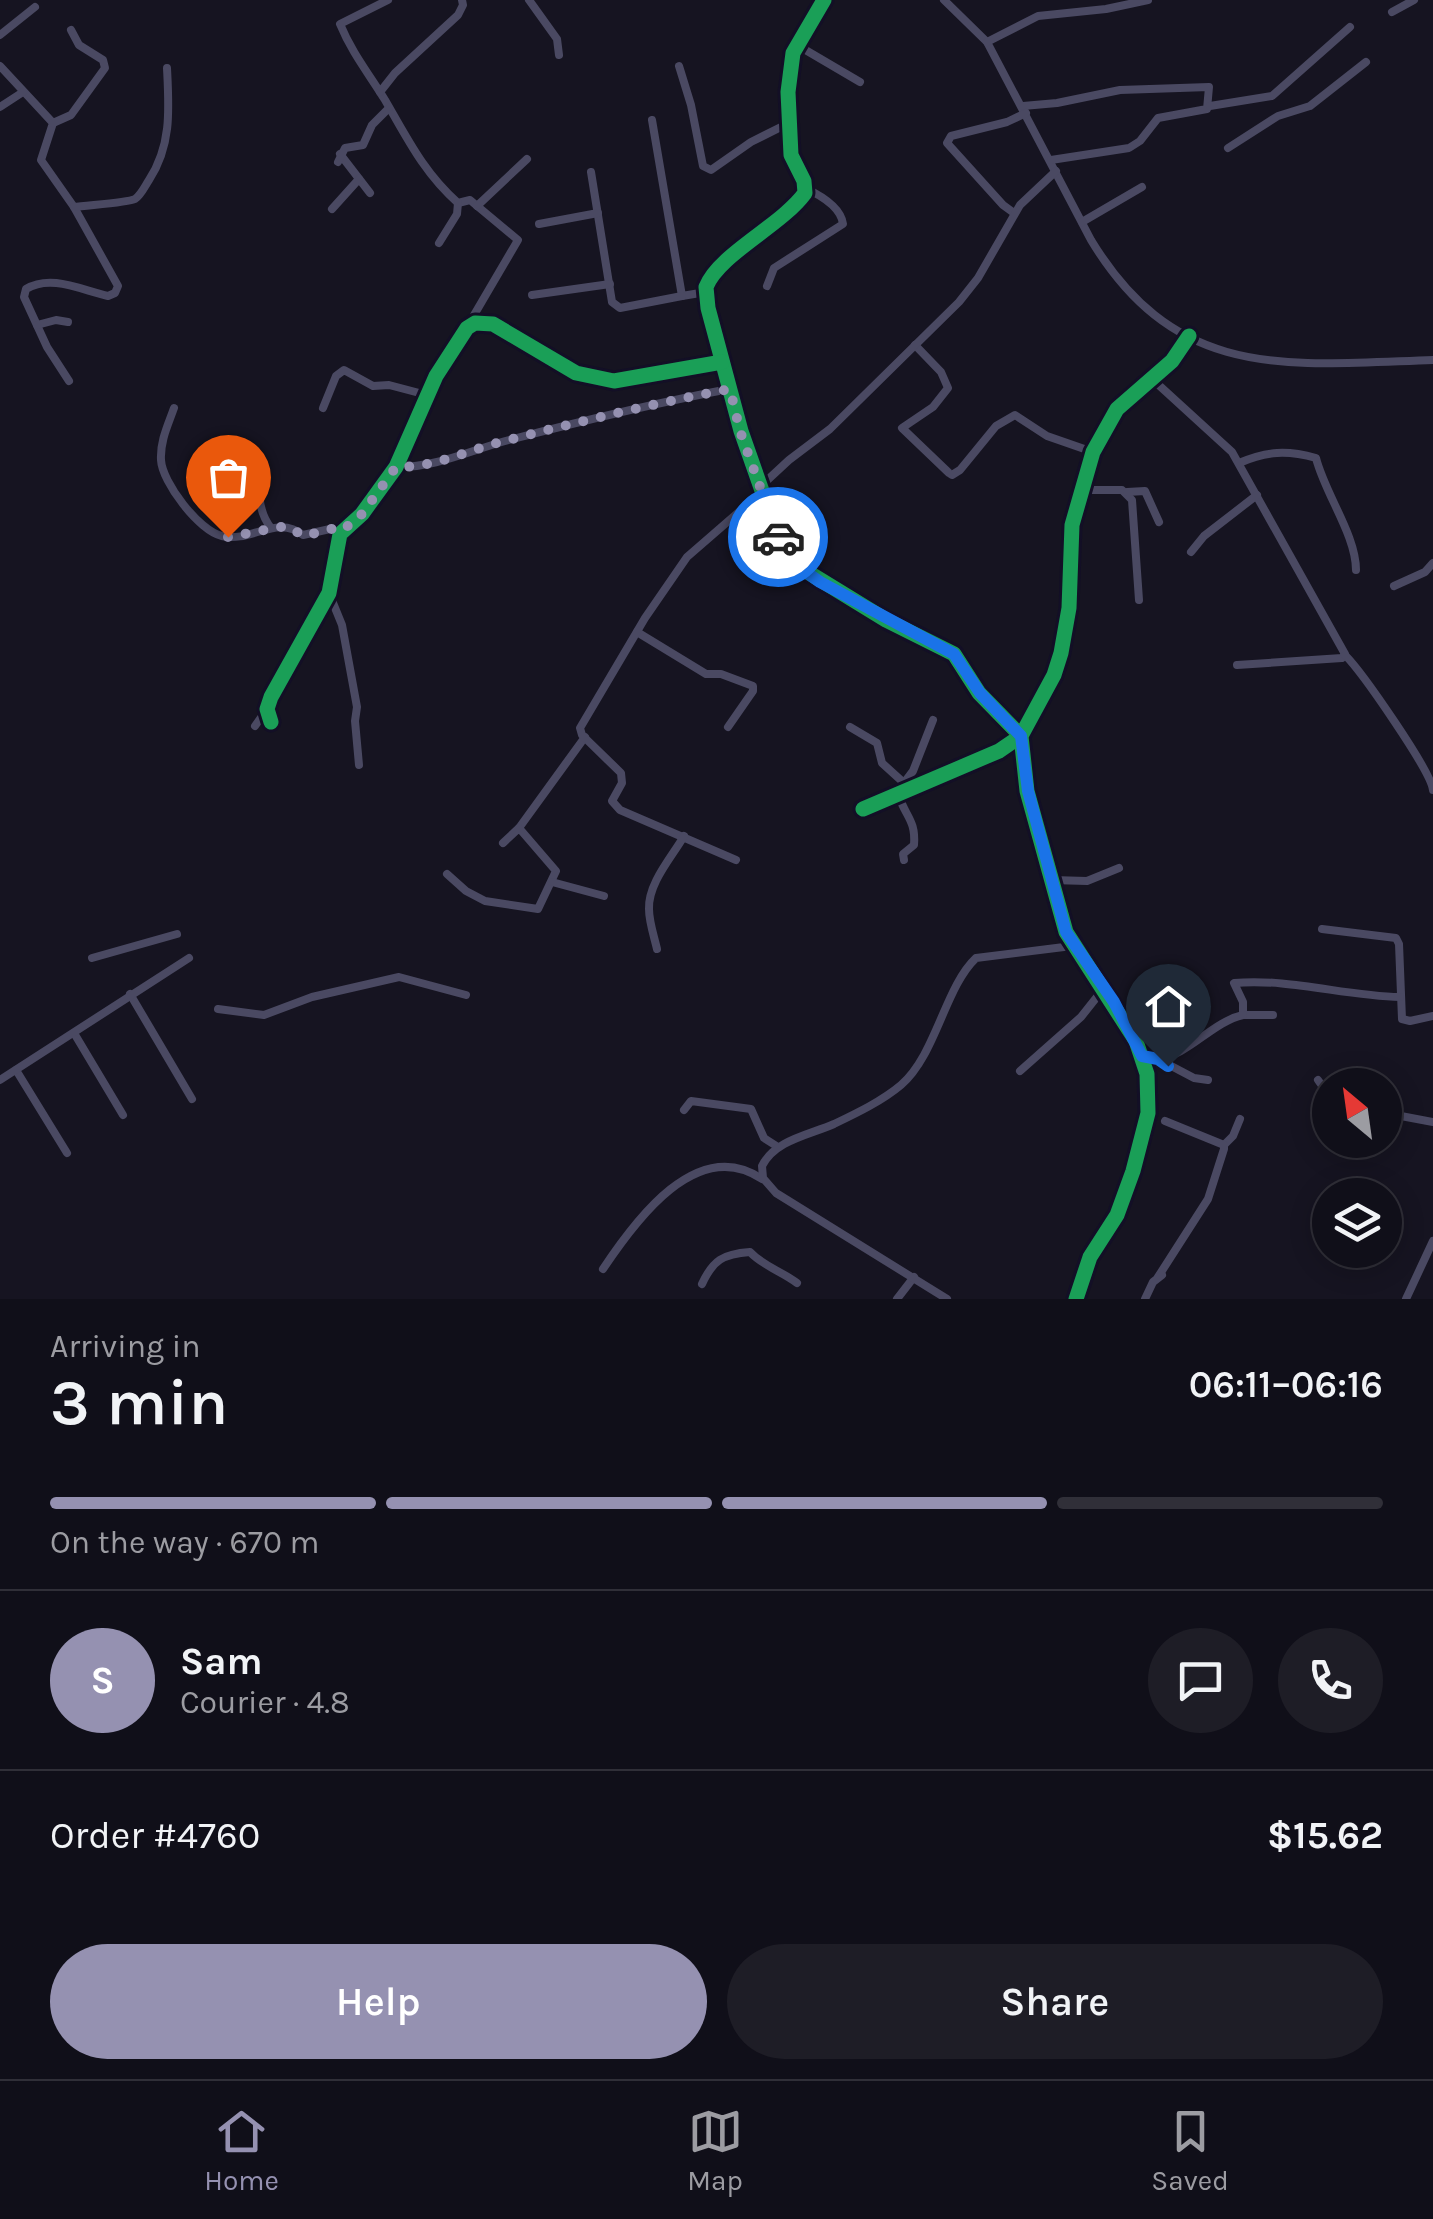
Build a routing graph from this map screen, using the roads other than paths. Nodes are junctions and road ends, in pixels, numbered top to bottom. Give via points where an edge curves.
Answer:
1 (388, 0) edge
2 (462, 0) edge
3 (528, 0) edge
4 (824, 0) edge
5 (944, 0) edge
6 (1148, 0) edge
7 (1414, 0) edge
8 (34, 7) dead end
9 (1392, 12) dead end
10 (1350, 27) dead end
11 (71, 30) dead end
12 (0, 35) edge
13 (988, 42) junction
14 (797, 44) junction
15 (559, 55) dead end
16 (1366, 62) dead end
17 (0, 66) edge
18 (679, 66) dead end
19 (167, 68) dead end
20 (860, 82) dead end
21 (24, 92) junction
22 (380, 92) junction
23 (0, 106) edge
24 (1210, 106) junction
25 (389, 108) junction
26 (1025, 109) junction
27 (652, 120) dead end
28 (53, 123) junction
29 (789, 123) junction
30 (1228, 148) dead end
31 (527, 159) dead end
32 (1050, 160) junction
33 (1056, 171) junction
34 (591, 172) dead end
35 (359, 179) junction
36 (1142, 187) dead end
37 (805, 188) junction
38 (370, 193) dead end
39 (458, 203) junction
40 (477, 206) junction
41 (74, 207) junction
42 (332, 209) dead end
43 (598, 213) junction
44 (1014, 213) junction
45 (1082, 222) junction
46 (539, 224) dead end
47 (439, 243) dead end
48 (610, 284) junction
49 (767, 286) dead end
50 (706, 292) junction
51 (532, 295) dead end
52 (682, 296) junction
53 (68, 322) dead end
54 (37, 325) junction
55 (467, 328) junction
56 (1189, 336) junction
57 (914, 345) junction
58 (1433, 360) edge
59 (722, 362) junction
60 (1151, 378) junction
61 (70, 380) dead end
62 (730, 389) junction
63 (427, 395) junction
64 (174, 408) dead end
65 (323, 408) dead end
66 (1092, 452) junction
67 (260, 456) dead end
68 (1239, 463) junction
69 (396, 467) junction
70 (762, 488) junction
71 (1080, 490) junction
72 (1127, 492) junction
73 (1256, 495) junction
74 (1159, 522) dead end
75 (271, 528) junction
76 (343, 530) junction
77 (1191, 552) dead end
78 (1433, 563) edge
79 (1356, 570) dead end
80 (1394, 586) dead end
81 (330, 593) junction
82 (1140, 600) dead end
83 (638, 632) junction
84 (1345, 655) junction
85 (1238, 664) dead end
86 (267, 709) junction
87 (933, 720) dead end
88 (272, 722) dead end
89 (255, 726) dead end
90 (728, 727) dead end
91 (850, 727) dead end
92 (1021, 736) junction
93 (584, 737) junction
94 (360, 766) dead end
95 (1432, 775) edge
96 (904, 784) junction
97 (1433, 790) edge
98 (899, 796) junction
99 (864, 809) dead end
100 (519, 828) junction
101 (684, 836) junction
102 (503, 842) dead end
103 (736, 860) dead end
104 (904, 860) dead end
105 (1119, 868) dead end
106 (447, 874) dead end
107 (1052, 880) junction
108 (552, 882) junction
109 (604, 896) dead end
110 (1322, 929) dead end
111 (177, 934) dead end
112 (1072, 946) junction
113 (657, 949) dead end
114 (92, 958) dead end
115 (189, 958) dead end
116 (1104, 988) junction
117 (130, 994) junction
118 (466, 995) dead end
119 (1400, 997) junction
120 (218, 1008) dead end
121 (1243, 1015) junction
122 (1273, 1016) dead end
123 (1433, 1016) edge
124 (74, 1033) junction
125 (1142, 1056) junction
126 (1158, 1059) junction
127 (16, 1070) junction
128 (1020, 1071) dead end
129 (0, 1080) edge
130 (1208, 1080) dead end
131 (192, 1099) dead end
132 (684, 1110) dead end
133 (124, 1116) dead end
134 (1402, 1116) edge
135 (1240, 1119) dead end
136 (1165, 1121) dead end
137 (1433, 1122) edge
138 (1224, 1145) junction
139 (778, 1147) junction
140 (68, 1153) dead end
141 (766, 1182) junction
142 (1433, 1241) edge
143 (603, 1268) dead end
144 (914, 1277) junction
145 (797, 1283) dead end
146 (702, 1284) dead end
147 (897, 1299) edge
148 (947, 1299) edge
149 (1076, 1299) edge
150 (1145, 1299) edge
151 (1406, 1299) edge

1 - 22 street via 340,24
2 - 22 street via 458,15
3 - 15 street via 557,39
4 - 14 street
5 - 13 street
6 - 13 street via 1038,16
7 - 9 street
8 - 12 street
10 - 24 street via 1272,96
11 - 28 street via 105,68 71,115
13 - 26 street
14 - 20 street
14 - 29 street
16 - 30 street via 1310,106 1278,116
17 - 21 street
18 - 29 street via 703,166 711,170
19 - 41 street via 165,145 141,193 125,202
21 - 23 street
21 - 28 street
22 - 25 street
24 - 26 street via 1206,85 1120,90
24 - 32 street via 1158,118 1129,148
25 - 35 street via 363,145 345,148 339,158
25 - 39 street via 427,173
26 - 32 street
26 - 44 street via 947,143
27 - 52 street
28 - 41 street via 41,158
29 - 37 street via 791,154
31 - 40 street
32 - 33 street
33 - 44 street
33 - 45 street
34 - 43 street
35 - 38 street
35 - 42 street
36 - 45 street
37 - 49 street via 824,198 843,224 774,268
37 - 50 street via 788,212 716,271
39 - 40 street
39 - 47 street
40 - 55 street via 518,240
41 - 54 street via 118,291 108,296 52,282 29,286 24,298
43 - 46 street
43 - 48 street
44 - 57 street via 969,291
45 - 56 street via 1136,300
48 - 51 street
48 - 52 street via 612,302 620,308
50 - 52 street
50 - 59 street
53 - 54 street
54 - 61 street
55 - 59 street via 493,324 576,372 614,382
55 - 63 street
56 - 58 street via 1276,362
56 - 60 street
57 - 66 street via 948,388 902,428 949,473 960,470 996,426 1015,414 1047,436
57 - 70 street
59 - 62 street
60 - 66 street via 1118,409
60 - 68 street
62 - 69 street via 600,416 448,460
62 - 70 street
63 - 65 street via 373,386 344,370
63 - 69 street
64 - 75 street via 160,464 182,505 223,536
66 - 71 street
67 - 75 street via 260,498
68 - 73 street
68 - 79 street via 1290,450 1316,458
69 - 76 street
70 - 83 street via 692,551
70 - 92 street via 793,563 954,654
71 - 72 street
71 - 92 street via 1061,653
72 - 74 street via 1144,491
72 - 82 street via 1134,506
73 - 77 street
73 - 84 street
75 - 76 street via 295,528 304,536
76 - 81 street
78 - 80 street
81 - 86 street
81 - 94 street via 357,708
83 - 90 street via 706,674 753,686
83 - 93 street via 580,726
84 - 85 street
84 - 95 street
86 - 88 street
86 - 89 street
87 - 96 street
91 - 96 street via 877,743 882,763
92 - 98 street
92 - 107 street
93 - 100 street
93 - 101 street via 621,773 614,806
95 - 97 street
96 - 98 street
98 - 99 street
98 - 104 street via 915,836
100 - 102 street
100 - 108 street via 556,871
101 - 103 street
101 - 113 street via 650,899
105 - 107 street via 1087,881
106 - 108 street via 486,900 538,909
107 - 112 street
108 - 109 street
110 - 119 street via 1396,938
111 - 114 street
112 - 116 street
112 - 139 street via 976,958 906,1080 854,1114
115 - 117 street
116 - 125 street
116 - 128 street
117 - 124 street
117 - 131 street
118 - 120 street via 399,977 264,1015
119 - 121 street via 1234,983
119 - 123 street via 1402,1020
121 - 122 street
121 - 126 street
124 - 127 street
124 - 133 street
125 - 126 street
125 - 149 street via 1148,1113 1139,1152 1118,1215 1090,1257
126 - 130 street
127 - 129 street
127 - 140 street
132 - 139 street via 691,1101 751,1109 764,1138
134 - 137 street
135 - 138 street
136 - 138 street
138 - 150 street via 1208,1200
139 - 141 street via 762,1166
141 - 143 street via 726,1165 684,1180 663,1194
141 - 144 street
142 - 151 street
144 - 147 street
144 - 148 street
145 - 146 street via 750,1252 720,1256

